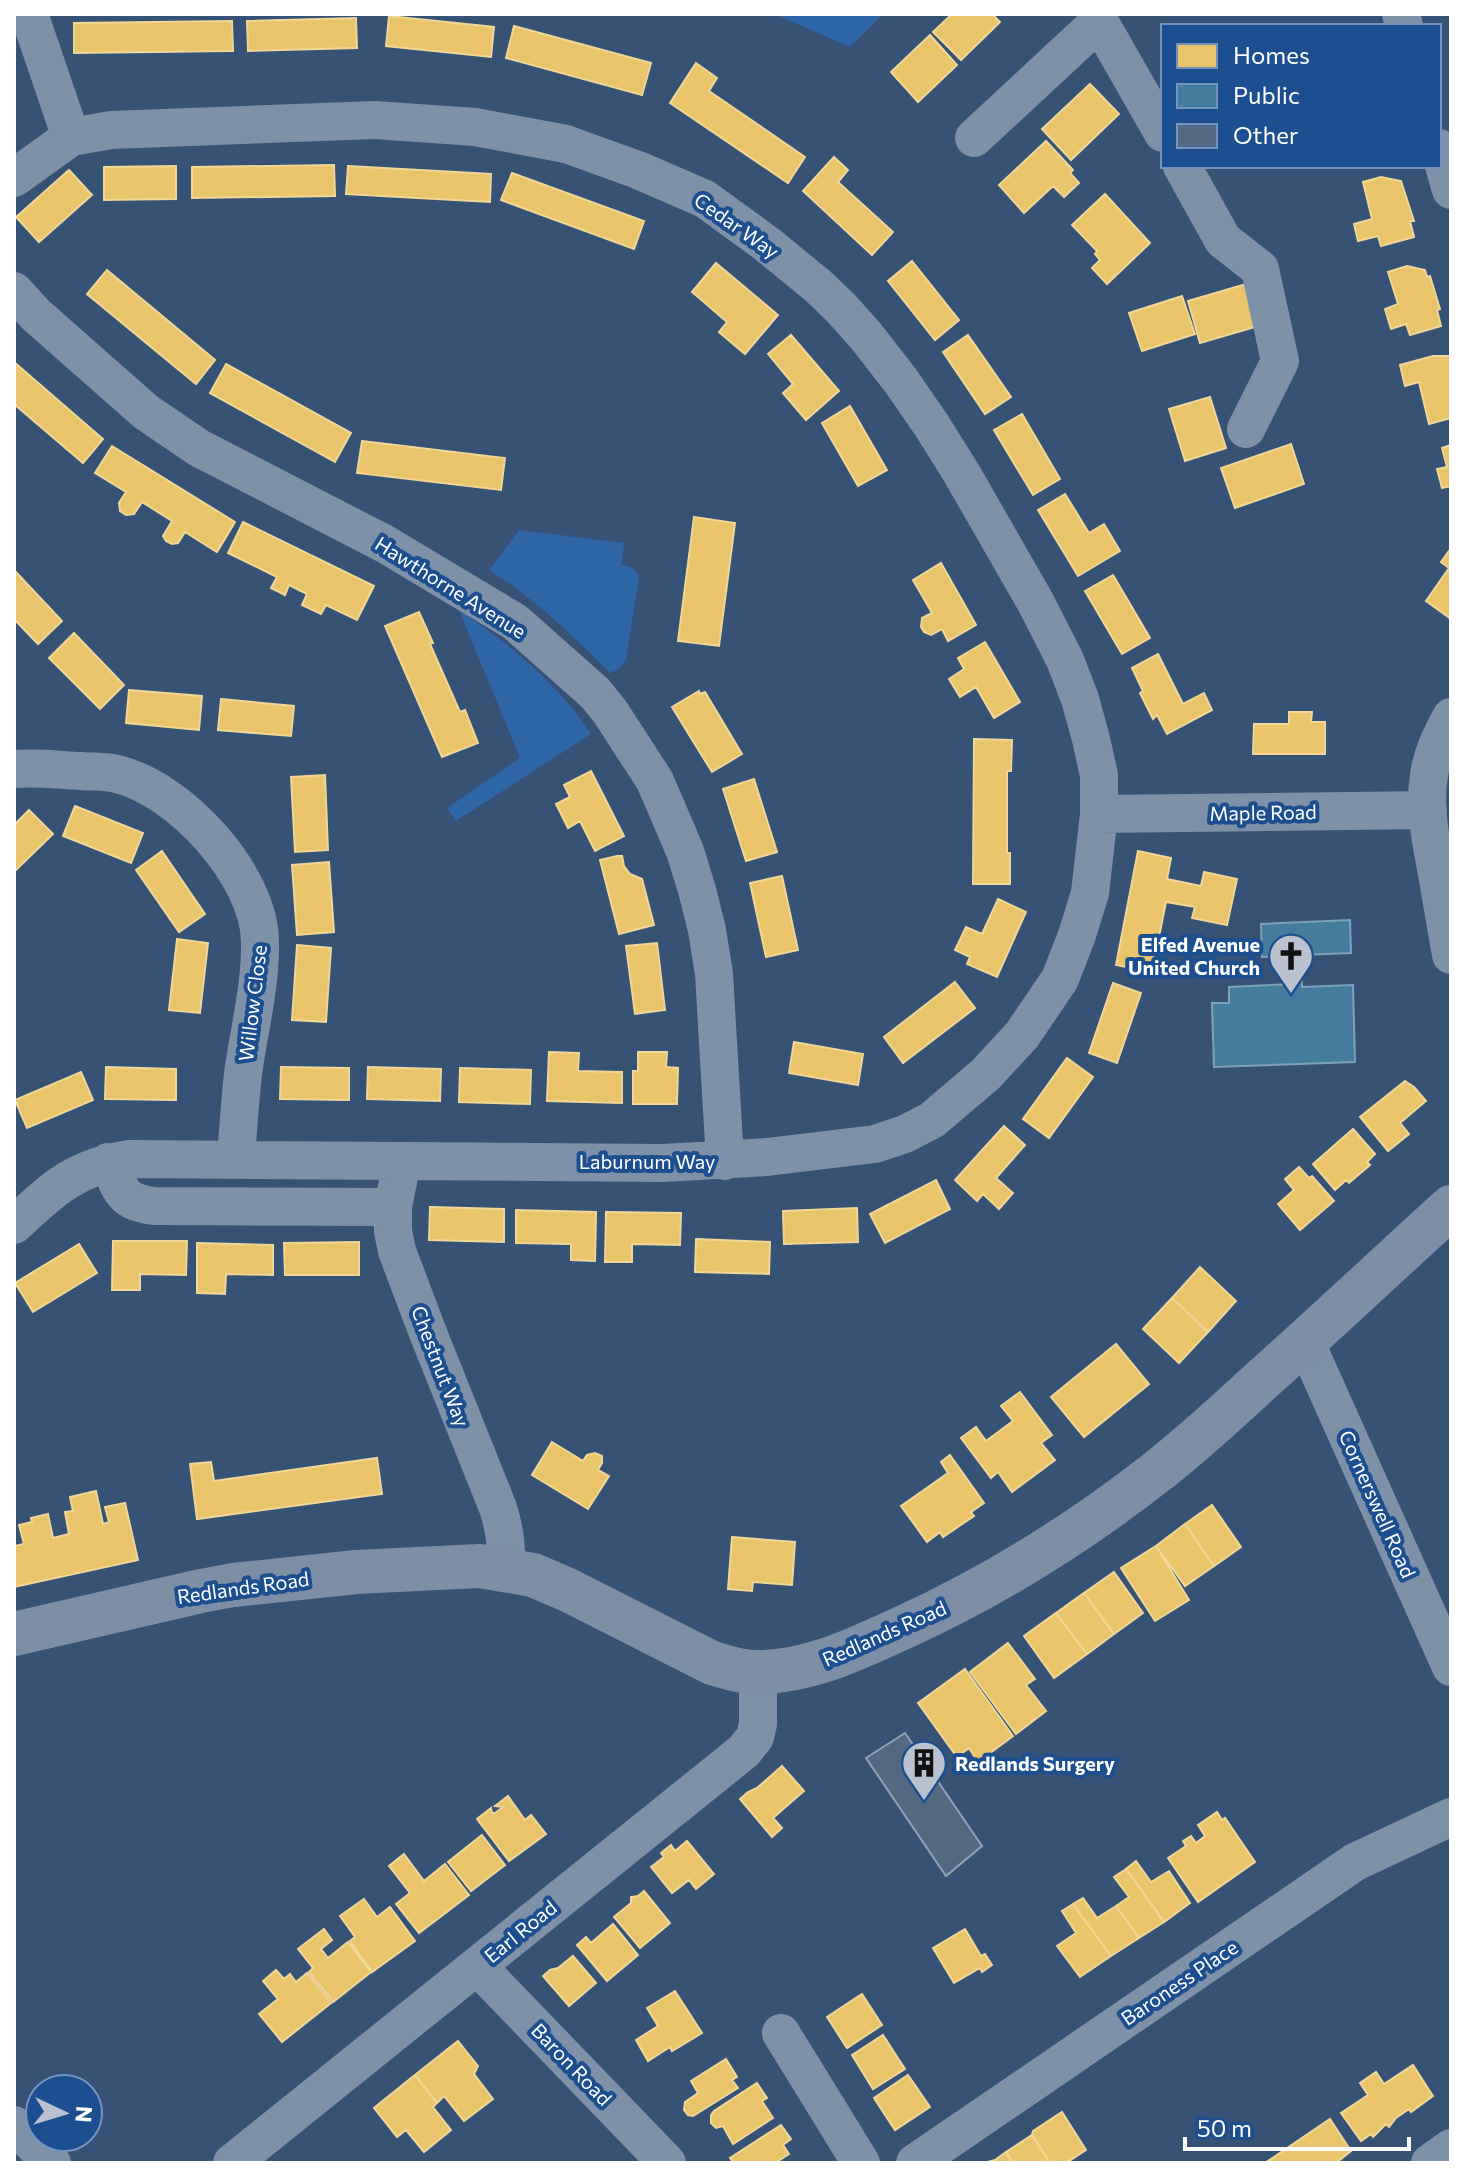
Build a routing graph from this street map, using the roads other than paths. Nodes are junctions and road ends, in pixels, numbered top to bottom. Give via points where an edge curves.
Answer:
1 (29, 14) edge
2 (1098, 18) edge
3 (1161, 129) edge
4 (71, 137) junction
5 (974, 138) dead end
6 (1441, 155) edge
7 (1183, 168) edge
8 (14, 178) edge
9 (1451, 190) edge
10 (14, 291) edge
11 (1246, 429) dead end
12 (1451, 717) edge
13 (14, 769) edge
14 (1428, 810) junction
15 (1099, 814) junction
16 (1451, 955) edge
17 (236, 1159) junction
18 (402, 1161) junction
19 (725, 1161) junction
20 (108, 1162) junction
21 (393, 1207) junction
22 (1451, 1207) edge
23 (14, 1225) edge
24 (1305, 1341) junction
25 (506, 1569) junction
26 (14, 1634) edge
27 (1451, 1667) edge
28 (758, 1673) junction
29 (1451, 1817) edge
30 (477, 1966) junction
31 (781, 2033) dead end
32 (14, 2125) edge
33 (1451, 2148) edge
34 (52, 2163) edge
35 (232, 2163) edge
36 (667, 2163) edge
37 (861, 2163) edge
38 (915, 2163) edge
39 (1430, 2163) edge

1 - 4 street
2 - 3 street
2 - 5 street
4 - 8 street, Cedar Way
4 - 15 street, Cedar Way via 158,127 375,120 475,127 566,144 705,199 841,308 932,426 1065,660 1099,775
6 - 9 street
7 - 11 street via 1223,240 1260,269 1280,361
10 - 19 street, Hawthorne Avenue via 172,430 385,544 515,622 595,693 655,781 697,890 714,974
12 - 14 street via 1428,776
13 - 17 street, Willow Close via 118,774 140,783 203,828 239,876 251,898 260,939
14 - 15 street, Maple Road
14 - 16 street
15 - 19 street, Laburnum Way via 1090,893 1060,979 1022,1035 976,1083 932,1120 875,1144
17 - 18 street, Laburnum Way
17 - 20 street, Laburnum Way
18 - 19 street, Laburnum Way
18 - 21 street, Chestnut Way
20 - 21 street via 122,1193 135,1204
20 - 23 street, Laburnum Way via 59,1184
21 - 25 street, Chestnut Way via 397,1251 505,1529
22 - 24 main road, Redlands Road
24 - 27 street, Cornerswell Road
24 - 28 main road, Redlands Road via 1156,1472 1060,1541 926,1617 848,1653
25 - 26 main road, Redlands Road via 453,1566 233,1585
25 - 28 main road, Redlands Road via 568,1590 712,1663
28 - 30 street, Earl Road via 758,1724 744,1751
29 - 38 street, Baroness Place via 1355,1862
30 - 35 street, Earl Road
30 - 36 street, Baron Road
31 - 37 street
32 - 34 street
33 - 39 street

